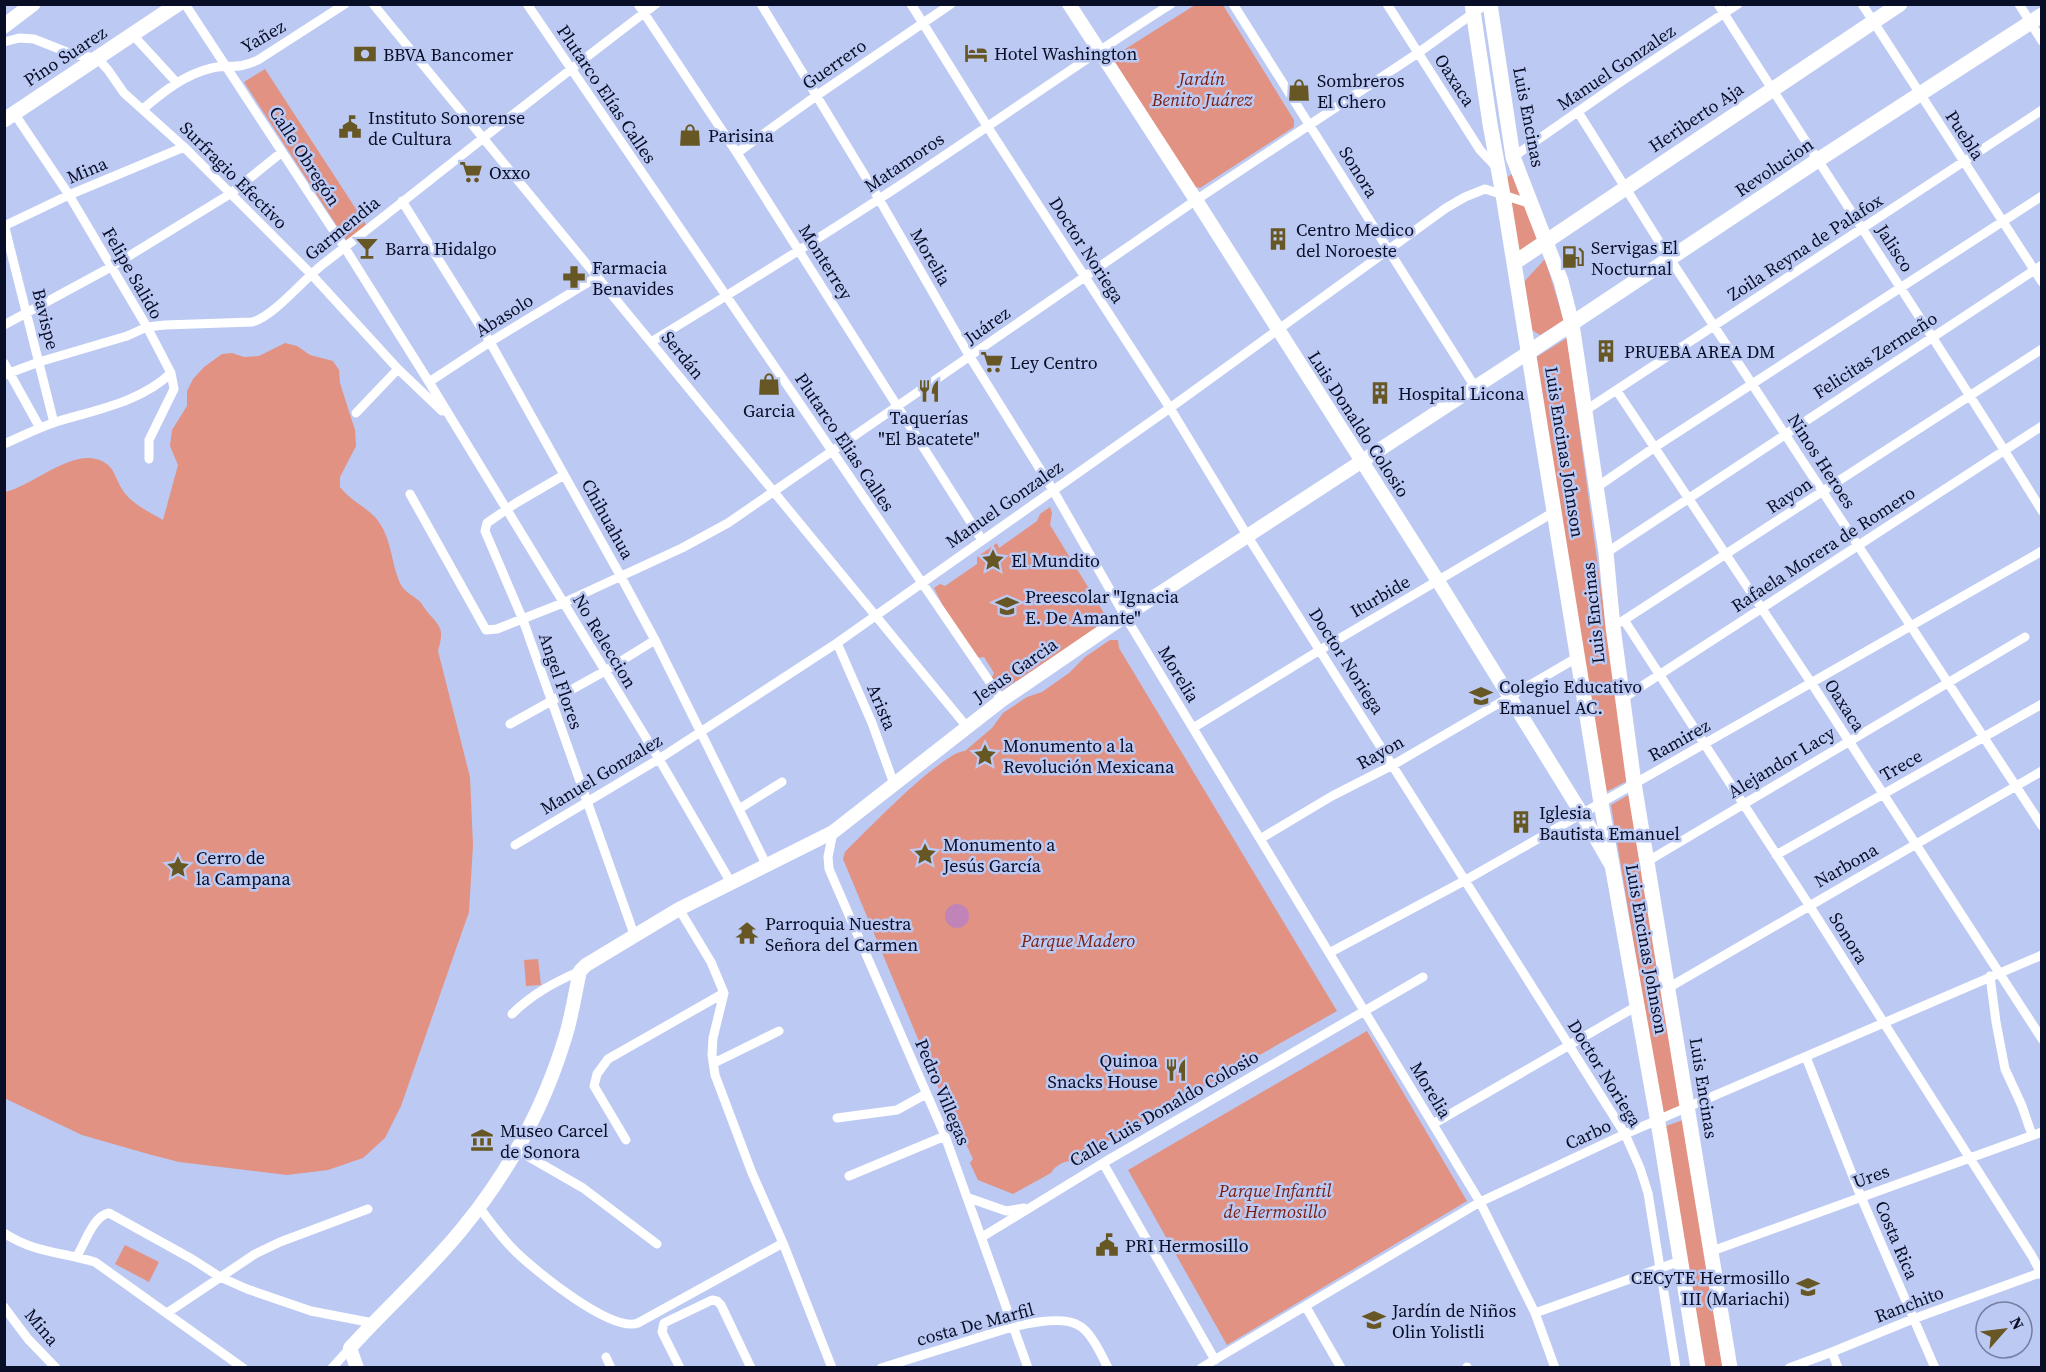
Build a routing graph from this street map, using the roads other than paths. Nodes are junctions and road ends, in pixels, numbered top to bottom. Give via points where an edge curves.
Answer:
1 (178, 4) edge
2 (185, 4) edge
3 (345, 4) edge
4 (374, 4) edge
5 (527, 4) edge
6 (639, 4) edge
7 (656, 4) edge
8 (761, 4) edge
9 (910, 4) edge
10 (951, 4) edge
11 (1069, 4) edge
12 (1171, 4) edge
13 (1233, 4) edge
14 (1387, 4) edge
15 (1718, 4) edge
16 (1738, 4) edge
17 (1862, 4) edge
18 (1900, 4) edge
19 (2019, 4) edge
20 (25, 7) edge
21 (1481, 7) edge
22 (644, 13) junction
23 (1724, 14) junction
24 (2036, 19) edge
25 (922, 23) junction
26 (1874, 23) junction
27 (4, 26) edge
28 (133, 35) junction
29 (2042, 41) edge
30 (4, 42) edge
31 (1098, 51) junction
32 (1418, 52) junction
33 (95, 58) junction
34 (225, 68) junction
35 (571, 71) junction
36 (177, 83) junction
37 (1771, 90) junction
38 (1920, 95) junction
39 (816, 96) junction
40 (143, 109) junction
41 (2042, 110) edge
42 (1578, 112) junction
43 (9, 116) edge
44 (1310, 125) junction
45 (987, 126) junction
46 (484, 139) junction
47 (184, 147) junction
48 (282, 152) junction
49 (737, 153) junction
50 (1513, 157) junction
51 (1818, 160) junction
52 (1963, 162) junction
53 (1498, 170) junction
54 (1625, 188) junction
55 (230, 194) junction
56 (69, 195) junction
57 (1503, 195) junction
58 (2042, 196) edge
59 (879, 199) junction
60 (1196, 200) junction
61 (402, 201) junction
62 (660, 202) joint
63 (1531, 204) junction
64 (2002, 221) junction
65 (5, 225) edge
66 (1863, 229) junction
67 (1546, 241) junction
68 (345, 248) junction
69 (798, 250) junction
70 (1388, 250) junction
71 (1670, 259) junction
72 (1514, 263) junction
73 (111, 267) junction
74 (2038, 268) edge
75 (311, 274) junction
76 (1084, 276) junction
77 (597, 277) junction
78 (2042, 282) edge
79 (1901, 287) junction
80 (726, 297) junction
81 (28, 312) junction
82 (1572, 324) junction
83 (4, 325) edge
84 (1715, 326) junction
85 (147, 327) junction
86 (1277, 329) junction
87 (1934, 338) junction
88 (490, 342) junction
89 (651, 342) junction
90 (2042, 349) edge
91 (1529, 352) junction
92 (970, 357) junction
93 (39, 362) junction
94 (4, 363) edge
95 (398, 369) junction
96 (171, 373) junction
97 (7, 374) edge
98 (429, 382) junction
99 (1752, 384) junction
100 (1475, 387) junction
101 (1617, 391) junction
102 (1970, 397) junction
103 (896, 405) junction
104 (1170, 408) junction
105 (1586, 410) junction
106 (356, 413) dead end
107 (450, 419) junction
108 (54, 423) junction
109 (2042, 426) edge
110 (40, 428) junction
111 (1785, 434) junction
112 (4, 444) edge
113 (1655, 447) junction
114 (831, 450) junction
115 (2004, 450) junction
116 (149, 459) dead end
117 (1362, 462) junction
118 (564, 475) junction
119 (1597, 487) junction
120 (1053, 490) junction
121 (773, 492) junction
122 (1822, 493) junction
123 (410, 494) dead end
124 (1688, 498) junction
125 (506, 510) junction
126 (2042, 510) edge
127 (1554, 512) junction
128 (1248, 536) junction
129 (982, 540) junction
130 (1858, 547) junction
131 (2042, 551) edge
132 (1606, 553) junction
133 (1725, 555) junction
134 (620, 575) junction
135 (1438, 581) junction
136 (922, 583) junction
137 (562, 603) junction
138 (1761, 609) junction
139 (875, 616) junction
140 (1125, 616) junction
141 (523, 620) junction
142 (1619, 624) junction
143 (1911, 627) junction
144 (2025, 637) dead end
145 (656, 640) junction
146 (837, 643) junction
147 (1320, 650) junction
148 (1578, 657) junction
149 (605, 671) junction
150 (1660, 675) junction
151 (1947, 682) junction
152 (1812, 684) junction
153 (1509, 697) junction
154 (1622, 699) junction
155 (552, 700) junction
156 (1002, 700) junction
157 (2042, 704) edge
158 (510, 724) dead end
159 (967, 727) junction
160 (1193, 728) junction
161 (701, 731) junction
162 (1984, 736) junction
163 (1850, 741) junction
164 (1705, 744) junction
165 (659, 759) junction
166 (1393, 765) junction
167 (2042, 771) edge
168 (782, 782) dead end
169 (1634, 783) junction
170 (894, 784) junction
171 (2016, 785) junction
172 (1884, 794) junction
173 (587, 802) junction
174 (1601, 803) junction
175 (1743, 804) junction
176 (739, 809) junction
177 (1582, 814) junction
178 (2042, 826) edge
179 (833, 832) junction
180 (1260, 839) junction
181 (1916, 843) junction
182 (515, 845) dead end
183 (1776, 855) junction
184 (1648, 861) junction
185 (766, 864) junction
186 (1612, 867) junction
187 (730, 881) junction
188 (1464, 881) junction
189 (1809, 905) junction
190 (679, 909) junction
191 (635, 937) junction
192 (1329, 953) junction
193 (2042, 955) edge
194 (580, 971) junction
195 (1994, 974) junction
196 (1423, 977) dead end
197 (1668, 988) junction
198 (724, 993) junction
199 (1637, 1006) junction
200 (1364, 1011) junction
201 (512, 1014) dead end
202 (1884, 1024) junction
203 (779, 1031) dead end
204 (2042, 1039) edge
205 (1568, 1047) junction
206 (1806, 1057) junction
207 (714, 1063) junction
208 (926, 1094) junction
209 (1688, 1108) junction
210 (837, 1118) dead end
211 (1657, 1121) junction
212 (1433, 1124) junction
213 (1625, 1134) junction
214 (2037, 1134) edge
215 (945, 1136) junction
216 (626, 1140) dead end
217 (517, 1150) junction
218 (1968, 1158) junction
219 (1103, 1163) junction
220 (849, 1176) dead end
221 (1669, 1188) junction
222 (1648, 1193) junction
223 (1861, 1197) junction
224 (969, 1198) junction
225 (1480, 1202) junction
226 (479, 1207) junction
227 (1029, 1208) junction
228 (368, 1209) dead end
229 (4, 1233) edge
230 (982, 1237) junction
231 (783, 1243) junction
232 (657, 1244) dead end
233 (1712, 1251) junction
234 (78, 1256) junction
235 (1680, 1261) junction
236 (1660, 1269) junction
237 (2041, 1274) edge
238 (220, 1277) junction
239 (1306, 1306) junction
240 (4, 1307) edge
241 (167, 1312) junction
242 (1535, 1313) junction
243 (1913, 1319) junction
244 (373, 1323) junction
245 (1012, 1327) junction
246 (350, 1348) junction
247 (1832, 1352) junction
248 (606, 1358) dead end
249 (1215, 1360) junction
250 (56, 1368) edge
251 (243, 1368) edge
252 (332, 1368) edge
253 (357, 1368) edge
254 (611, 1368) edge
255 (681, 1368) edge
256 (751, 1368) edge
257 (832, 1368) edge
258 (881, 1368) edge
259 (1028, 1368) edge
260 (1108, 1368) edge
261 (1201, 1368) edge
262 (1341, 1368) edge
263 (1556, 1368) edge
264 (1676, 1368) edge
265 (1698, 1368) edge
266 (1730, 1368) edge
267 (1789, 1368) edge
268 (1838, 1368) edge
269 (1935, 1368) edge

1 - 28 main road, Pino Suarez
2 - 34 street, Calle Obregón
3 - 34 street, Yañez via 258,60 243,67
4 - 46 street, Serdán
5 - 35 street, Plutarco Elías Calles
6 - 22 street, Monterrey
7 - 22 street, Garmendia
8 - 39 street, Morelia
9 - 25 street, Doctor Noriega
10 - 25 street, Guerrero
11 - 31 street, Luis Donaldo Colosio
12 - 31 street, Matamoros
13 - 44 street, Sonora
14 - 32 street, Oaxaca
15 - 23 street, Jalisco
16 - 23 street, Manuel Gonzalez
17 - 26 street, Puebla
18 - 26 main road, Heriberto Aja
19 - 24 street
20 - 27 main road
21 - 32 street, Juárez
21 - 50 main road, Luis Encinas
21 - 53 main road, Luis Encinas Johnson
22 - 35 street, Garmendia
22 - 49 street, Monterrey
23 - 37 street, Jalisco
23 - 42 street, Manuel Gonzalez
24 - 29 street
24 - 38 main road, Revolucion
25 - 39 street, Guerrero
25 - 45 street, Doctor Noriega
26 - 37 main road, Heriberto Aja
26 - 38 street, Puebla
28 - 33 main road, Pino Suarez
28 - 36 street
30 - 33 street via 26,38
31 - 45 street, Matamoros
31 - 60 street, Luis Donaldo Colosio
32 - 44 street, Juárez
32 - 53 street, Oaxaca via 1480,150
33 - 40 street, Surfragio Efectivo
33 - 43 main road, Pino Suarez
34 - 36 street, Yañez via 212,68
34 - 48 street, Calle Obregón
35 - 46 street, Garmendia
35 - 62 street, Plutarco Elías Calles
36 - 40 street, Yañez
37 - 51 street, Jalisco
37 - 54 main road, Heriberto Aja
38 - 51 main road, Revolucion
38 - 52 street, Puebla
39 - 49 street, Guerrero
39 - 59 street, Morelia
40 - 47 street, Surfragio Efectivo
41 - 52 street, Zoila Reyna de Palafox
42 - 50 street, Manuel Gonzalez
42 - 54 street, Ninos Heroes
43 - 56 street, Felipe Salido
44 - 60 street, Juárez
44 - 70 street, Sonora
45 - 59 street, Matamoros
45 - 76 street, Doctor Noriega
46 - 61 street, Garmendia
46 - 77 street, Serdán
47 - 55 street, Surfragio Efectivo
47 - 56 street, Mina
48 - 55 street
48 - 68 street, Calle Obregón
49 - 69 street, Monterrey
50 - 63 main road, Luis Encinas
51 - 66 street, Jalisco
51 - 71 main road, Revolucion
52 - 64 street, Puebla
52 - 66 street, Zoila Reyna de Palafox
53 - 57 main road, Luis Encinas Johnson
54 - 67 main road, Heriberto Aja
54 - 71 street, Ninos Heroes
55 - 73 street
55 - 75 street, Surfragio Efectivo
56 - 65 street, Mina
56 - 73 street, Felipe Salido
57 - 63 street, Manuel Gonzalez
57 - 70 street, Manuel Gonzalez via 1485,189 1475,191
57 - 72 main road, Luis Encinas Johnson
58 - 64 street
59 - 69 street, Matamoros
59 - 92 street, Morelia
60 - 76 street, Juárez
60 - 86 street, Luis Donaldo Colosio
61 - 68 street, Garmendia
61 - 88 street, Chihuahua
62 - 80 street, Plutarco Elias Calles
63 - 67 main road, Luis Encinas
64 - 74 street, Puebla
64 - 79 street
65 - 81 street, Bavispe
66 - 79 street, Jalisco
66 - 84 street, Zoila Reyna de Palafox
67 - 72 main road, Heriberto Aja
67 - 82 main road, Luis Encinas
68 - 75 street, Garmendia
68 - 98 street, Calle Obregón
69 - 80 street, Matamoros
69 - 103 street, Monterrey
70 - 86 street, Manuel Gonzalez
70 - 100 street, Sonora
71 - 82 main road, Revolucion
71 - 84 street, Ninos Heroes
72 - 91 main road, Luis Encinas Johnson
73 - 81 street
73 - 85 street, Felipe Salido
74 - 78 street, Puebla
74 - 87 street, Felicitas Zermeño
75 - 85 street, Garmendia via 257,321
75 - 95 street, Surfragio Efectivo
76 - 92 street, Juárez
76 - 104 street, Doctor Noriega
77 - 88 street, Abasolo
77 - 89 street, Serdán
79 - 87 street, Jalisco
79 - 99 street
80 - 89 street, Matamoros
80 - 114 street, Plutarco Elias Calles
81 - 83 street
81 - 93 street, Bavispe
82 - 91 main road, Revolucion
82 - 105 main road, Luis Encinas
84 - 99 street, Ninos Heroes
84 - 101 street, Zoila Reyna de Palafox
85 - 93 street, Garmendia
85 - 96 street, Felipe Salido
86 - 104 street, Manuel Gonzalez
86 - 117 street, Luis Donaldo Colosio
87 - 102 street, Jalisco
87 - 111 street, Felicitas Zermeño
88 - 98 street, Abasolo
88 - 118 street, Chihuahua
89 - 121 street, Serdán
90 - 102 street, Rayon
91 - 100 street, Jesus Garcia
91 - 127 main road, Luis Encinas Johnson
92 - 103 street, Juárez
92 - 120 street, Morelia
93 - 97 street, Garmendia
93 - 108 street, Bavispe
94 - 97 street
95 - 106 street
95 - 107 street, Surfragio Efectivo
96 - 108 street via 134,397
96 - 116 street via 174,389 149,440
97 - 110 street
98 - 107 street, Calle Obregón
99 - 111 street, Ninos Heroes
99 - 113 street
100 - 117 street, Jesus Garcia
101 - 105 street, Zoila Reyna de Palafox
101 - 113 street, Oaxaca
102 - 115 street, Jalisco
102 - 122 street, Rayon
103 - 114 street, Juárez
103 - 129 street, Monterrey
104 - 120 street, Manuel Gonzalez
104 - 128 street, Doctor Noriega
105 - 119 main road, Luis Encinas
107 - 125 street, No Releccion
108 - 110 street
109 - 115 street, Rafaela Morera de Romero
110 - 112 street
111 - 122 street, Ninos Heroes
111 - 124 street, Felicitas Zermeño
113 - 119 street
113 - 124 street, Oaxaca
114 - 121 street, Juárez
114 - 136 street, Plutarco Elias Calles
115 - 126 street, Jalisco
115 - 130 street, Rafaela Morera de Romero
117 - 128 street, Jesus Garcia
117 - 135 street, Luis Donaldo Colosio
118 - 125 street, Angel Flores
118 - 134 street, Chihuahua
119 - 132 main road, Luis Encinas
120 - 129 street, Manuel Gonzalez
120 - 140 street, Morelia
121 - 134 street, Juárez via 728,523
121 - 139 street, Serdán
122 - 130 street, Ninos Heroes
122 - 133 street, Rayon
123 - 141 street, Juárez via 486,630
124 - 132 street, Felicitas Zermeño
124 - 133 street, Oaxaca
125 - 137 street, No Releccion
125 - 141 street, Angel Flores via 487,523 485,531
127 - 135 street, Iturbide
127 - 148 main road, Luis Encinas Johnson
128 - 140 street, Jesus Garcia
128 - 147 street, Doctor Noriega
129 - 136 street, Manuel Gonzalez
130 - 138 street, Rafaela Morera de Romero
130 - 143 street, Ninos Heroes
131 - 143 street, Ramirez
132 - 142 main road, Luis Encinas
133 - 138 street, Oaxaca
133 - 142 street, Rayon
134 - 137 street, Juárez
134 - 145 street, Chihuahua
135 - 147 street, Iturbide
135 - 153 street, Luis Donaldo Colosio
136 - 139 street, Manuel Gonzalez
136 - 156 street, Plutarco Elias Calles
137 - 141 street, Juárez
137 - 149 street, No Releccion
138 - 150 street, Rafaela Morera de Romero
138 - 152 street, Oaxaca
139 - 146 street, Manuel Gonzalez
139 - 159 street, Serdán
140 - 156 street, Jesus Garcia
140 - 160 street, Morelia
141 - 155 street, Angel Flores
142 - 150 street, Sonora
142 - 154 main road, Luis Encinas
143 - 151 street, Ninos Heroes
143 - 152 street, Ramirez
144 - 151 street, Alejandor Lacy
145 - 149 street
145 - 161 street, Chihuahua
146 - 161 street, Manuel Gonzalez
146 - 170 street, Arista
147 - 160 street, Iturbide
147 - 166 street, Doctor Noriega
148 - 153 street, Rayon
148 - 174 main road, Luis Encinas Johnson
149 - 155 street
149 - 165 street, No Releccion
150 - 154 street, Rafaela Morera de Romero
150 - 164 street, Sonora
151 - 162 street, Ninos Heroes
151 - 163 street, Alejandor Lacy
152 - 163 street, Oaxaca
152 - 164 street, Ramirez
153 - 166 street, Rayon
153 - 177 street, Luis Donaldo Colosio
154 - 169 main road, Luis Encinas
155 - 158 street
155 - 173 street, Angel Flores
156 - 159 street, Jesus Garcia
157 - 162 street, Trece
159 - 170 street, Jesus Garcia
160 - 180 street, Morelia
161 - 165 street, Manuel Gonzalez
161 - 176 street, Chihuahua
162 - 171 street, Ninos Heroes
162 - 172 street, Trece
163 - 172 street, Oaxaca
163 - 175 street, Alejandor Lacy
164 - 169 street, Ramirez
164 - 175 street, Sonora
165 - 173 street, Manuel Gonzalez
165 - 187 street, No Releccion
166 - 180 street, Rayon
166 - 188 street, Doctor Noriega
167 - 171 street, Narbona
168 - 176 street
169 - 174 street, Ramirez
169 - 184 main road, Luis Encinas
170 - 179 street, Jesus Garcia
171 - 178 street, Ninos Heroes
171 - 181 street, Narbona
172 - 181 street, Oaxaca
172 - 183 street, Trece
173 - 182 street, Manuel Gonzalez
173 - 191 street, Angel Flores
174 - 177 street, Ramirez
174 - 186 main road, Luis Encinas Johnson
175 - 183 street, Sonora
175 - 184 street, Alejandor Lacy
176 - 185 street, Chihuahua
177 - 186 street, Luis Donaldo Colosio
177 - 188 street, Ramirez
179 - 185 street, Jesus Garcia
179 - 208 street, Pedro Villegas via 829,869
180 - 192 street, Morelia
181 - 189 street, Narbona
181 - 195 street, Oaxaca
183 - 189 street, Sonora
184 - 197 main road, Luis Encinas
185 - 187 street, Jesus Garcia
186 - 199 main road, Luis Encinas Johnson
187 - 190 street, Jesus Garcia
188 - 192 street, Ramirez
188 - 205 street, Doctor Noriega
189 - 197 street, Narbona
189 - 202 street, Sonora
190 - 191 street, Jesus Garcia
190 - 198 street via 711,962
191 - 194 street, Jesus Garcia
192 - 200 street, Morelia
193 - 195 street, Carbo
194 - 201 street via 536,994
194 - 217 street via 564,1042
195 - 202 street, Carbo
195 - 204 street, Oaxaca
195 - 214 street via 1996,1022 2005,1069
196 - 200 street, Calle Luis Donaldo Colosio
197 - 209 main road, Luis Encinas
198 - 207 street via 712,1038
198 - 216 street via 608,1059 597,1074 594,1086
199 - 205 street
199 - 211 main road, Luis Encinas Johnson
200 - 212 street, Morelia
200 - 219 street, Calle Luis Donaldo Colosio
202 - 206 street, Carbo
202 - 218 street, Sonora
203 - 207 street
205 - 212 street
205 - 213 street, Doctor Noriega
206 - 209 street, Carbo
206 - 223 street, Costa Rica
207 - 231 street via 732,1120
208 - 210 street via 897,1110
208 - 215 street, Pedro Villegas
209 - 211 street, Carbo
209 - 233 main road, Luis Encinas
211 - 213 street, Carbo
211 - 221 main road, Luis Encinas Johnson
212 - 225 street, Morelia
213 - 222 street, Doctor Noriega
213 - 225 street, Carbo
214 - 218 street, Ures
215 - 220 street
215 - 224 street, Pedro Villegas
217 - 226 street
217 - 232 street via 583,1188
218 - 223 street, Ures
218 - 237 street, Sonora
219 - 227 street, Calle Luis Donaldo Colosio
219 - 249 street
221 - 222 street
221 - 235 main road, Luis Encinas Johnson
222 - 236 street, Doctor Noriega
223 - 233 street, Ures
223 - 243 street, Costa Rica
224 - 227 street via 1006,1211
224 - 230 street, Pedro Villegas
225 - 239 street, Carbo
225 - 242 street, Morelia
226 - 231 street via 514,1250 550,1281 626,1325 638,1323
226 - 244 street
227 - 230 street, Calle Luis Donaldo Colosio
228 - 238 street via 255,1254
229 - 234 street via 38,1250
230 - 245 street, Pedro Villegas
231 - 257 street
233 - 266 main road, Luis Encinas
234 - 238 street via 97,1221 109,1213
234 - 241 street via 95,1262
235 - 236 street
235 - 265 main road, Luis Encinas Johnson
236 - 242 street
236 - 264 street, Doctor Noriega
237 - 243 street, Ranchito
238 - 241 street
238 - 244 street via 311,1311
239 - 249 street, Carbo
239 - 262 street
240 - 250 street, Mina
241 - 251 street
242 - 263 street, Morelia
243 - 247 street, Ranchito
243 - 269 street, Costa Rica
244 - 246 street
245 - 258 street, costa De Marfil
245 - 259 street, Pedro Villegas
245 - 260 street, costa De Marfil via 1063,1321 1079,1325
246 - 252 street
246 - 253 street
247 - 267 street, Ranchito
247 - 268 street
248 - 254 street
249 - 261 street, Carbo
255 - 256 street via 662,1327 712,1300 721,1305

